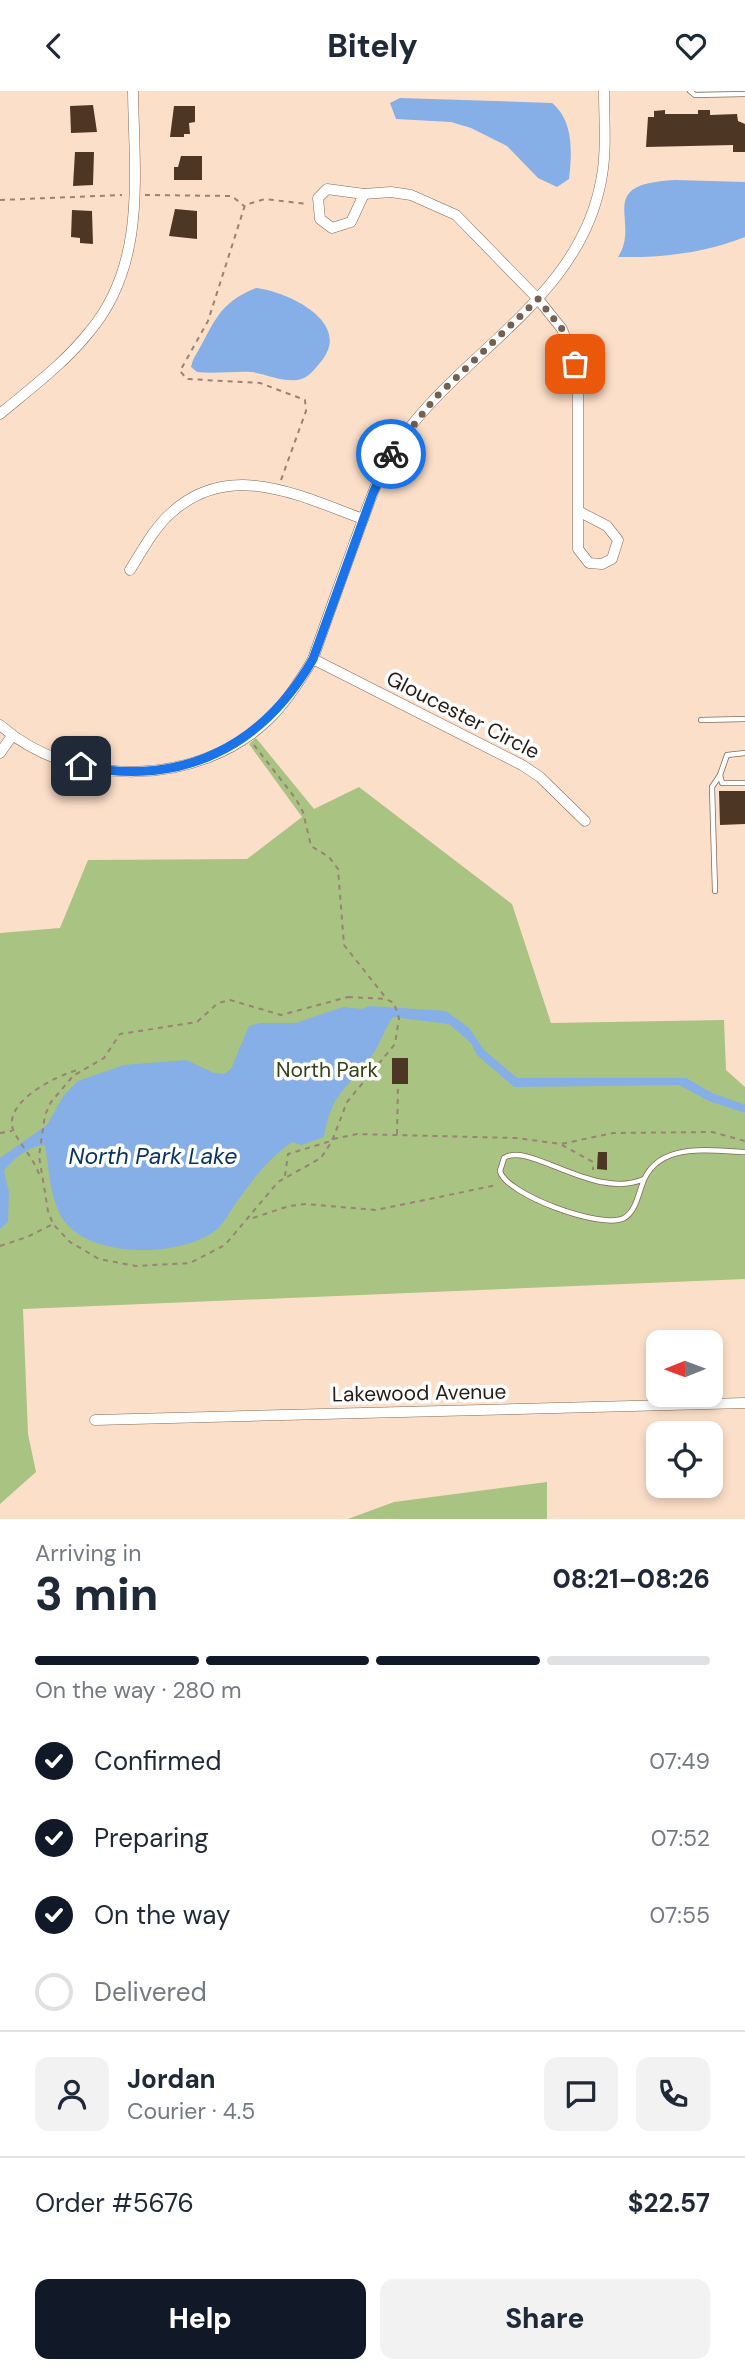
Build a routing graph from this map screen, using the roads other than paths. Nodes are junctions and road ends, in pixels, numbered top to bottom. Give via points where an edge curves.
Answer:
1 (132, 91) edge
2 (604, 91) edge
3 (690, 91) edge
4 (745, 94) edge
5 (363, 194) junction
6 (538, 299) junction
7 (0, 414) edge
8 (580, 512) junction
9 (363, 519) junction
10 (130, 570) dead end
11 (313, 659) junction
12 (745, 719) edge
13 (701, 720) dead end
14 (0, 725) edge
15 (12, 736) junction
16 (0, 753) edge
17 (745, 753) edge
18 (720, 775) junction
19 (745, 783) edge
20 (585, 821) dead end
21 (715, 891) dead end
22 (745, 1152) edge
23 (645, 1178) junction
24 (745, 1403) edge
25 (95, 1420) dead end

1 - 7 street via 134,222 117,290 74,350
2 - 6 street via 603,168 589,225 569,262
3 - 4 lane via 695,96
5 - 5 street via 355,217 338,228 320,219 316,205 327,189
5 - 6 street via 411,195 456,215
6 - 8 street via 562,329 575,364
6 - 9 street via 414,422 385,465
8 - 8 street via 578,549 589,563 612,559 618,540 614,531
9 - 10 street via 278,488 239,484 186,501 158,527
9 - 11 street
11 - 15 street via 285,701 248,736 202,759 155,771 106,771 57,759
11 - 20 street, Gloucester Circle via 522,765
12 - 13 lane
14 - 15 street
15 - 16 street
17 - 18 lane via 727,755
18 - 19 lane via 722,783
18 - 21 lane via 712,787
22 - 23 lane via 682,1151 659,1161
23 - 23 lane via 627,1216 607,1221 538,1200 505,1182 500,1171 509,1155 520,1154 593,1181 620,1185
24 - 25 street, Lakewood Avenue

